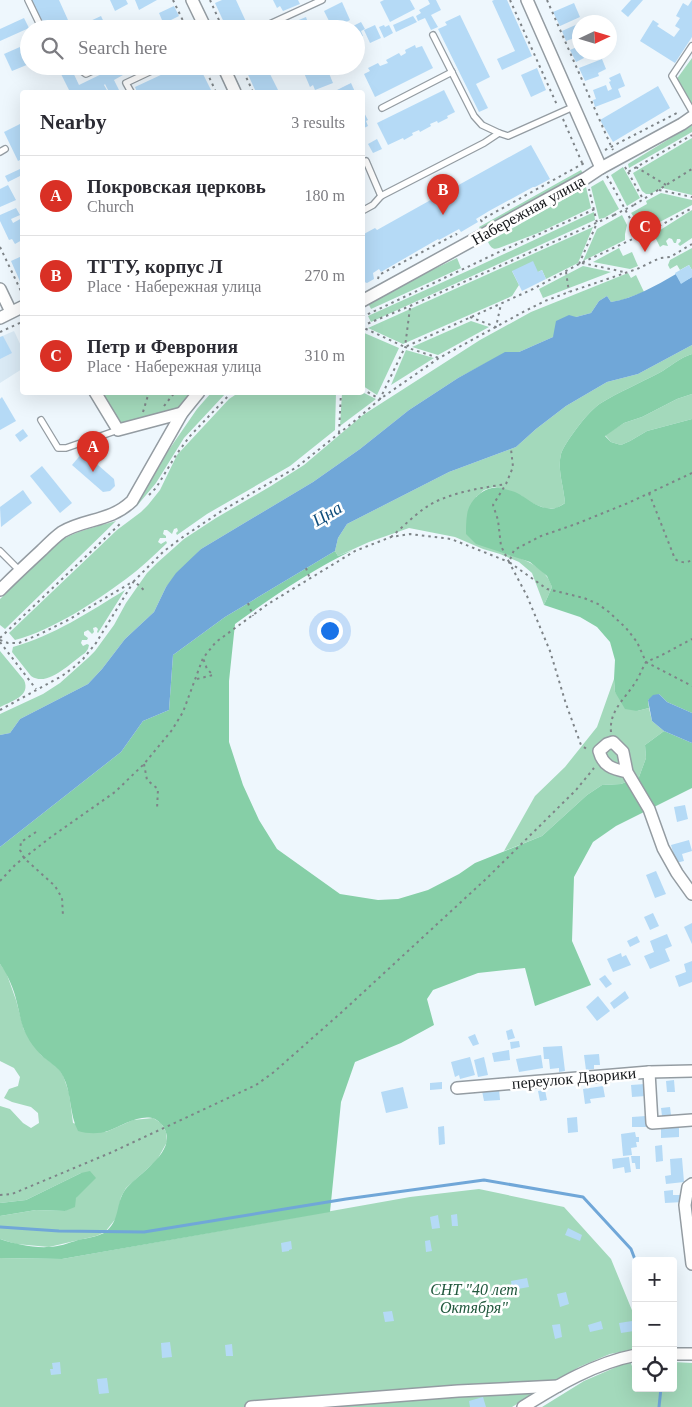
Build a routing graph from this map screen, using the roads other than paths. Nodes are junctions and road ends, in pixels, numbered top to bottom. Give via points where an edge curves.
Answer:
1 (28, 0) edge
2 (192, 0) edge
3 (322, 0) edge
4 (527, 0) edge
5 (38, 20) edge
6 (202, 20) edge
7 (279, 20) edge
8 (433, 34) dead end
9 (692, 46) edge
10 (452, 72) junction
11 (143, 75) edge
12 (227, 75) edge
13 (130, 90) edge
14 (234, 90) edge
15 (573, 107) junction
16 (382, 108) dead end
17 (691, 112) edge
18 (499, 133) junction
19 (366, 161) dead end
20 (601, 168) junction
21 (381, 196) junction
22 (365, 209) edge
23 (0, 289) edge
24 (365, 299) edge
25 (20, 308) edge
26 (5, 315) edge
27 (97, 395) edge
28 (197, 395) edge
29 (182, 413) junction
30 (41, 420) dead end
31 (118, 430) junction
32 (0, 551) edge
33 (20, 571) junction
34 (0, 590) edge
35 (627, 772) junction
36 (692, 894) edge
37 (692, 1071) edge
38 (649, 1072) junction
39 (456, 1088) dead end
40 (692, 1120) edge
41 (692, 1184) edge
42 (692, 1264) edge
43 (677, 1354) edge
44 (692, 1354) edge
45 (632, 1355) edge
46 (558, 1386) junction
47 (251, 1407) edge
48 (523, 1407) edge

1 - 5 lane
2 - 6 street
3 - 7 lane
4 - 15 street
8 - 10 lane
9 - 17 lane via 672,76
10 - 16 lane
10 - 18 lane via 474,116 482,125
11 - 13 lane via 126,83
12 - 14 street
15 - 18 lane via 508,136
15 - 20 street
17 - 20 street, Набережная улица via 682,124
18 - 21 lane
19 - 21 lane
20 - 24 street, Набережная улица
21 - 22 lane
23 - 26 street
25 - 26 street
27 - 31 street
28 - 29 street
29 - 31 street
29 - 33 street via 132,501 116,514 78,525 56,537
30 - 31 lane via 58,448
32 - 33 lane
33 - 34 street
35 - 35 street via 623,752 613,742 599,751 601,760
35 - 36 street via 649,809 663,848
37 - 38 street, переулок Дворики
38 - 39 street, переулок Дворики
38 - 40 street via 652,1123
41 - 42 street via 688,1186 685,1205
43 - 44 street
45 - 46 street via 583,1372
46 - 47 street
46 - 48 street

